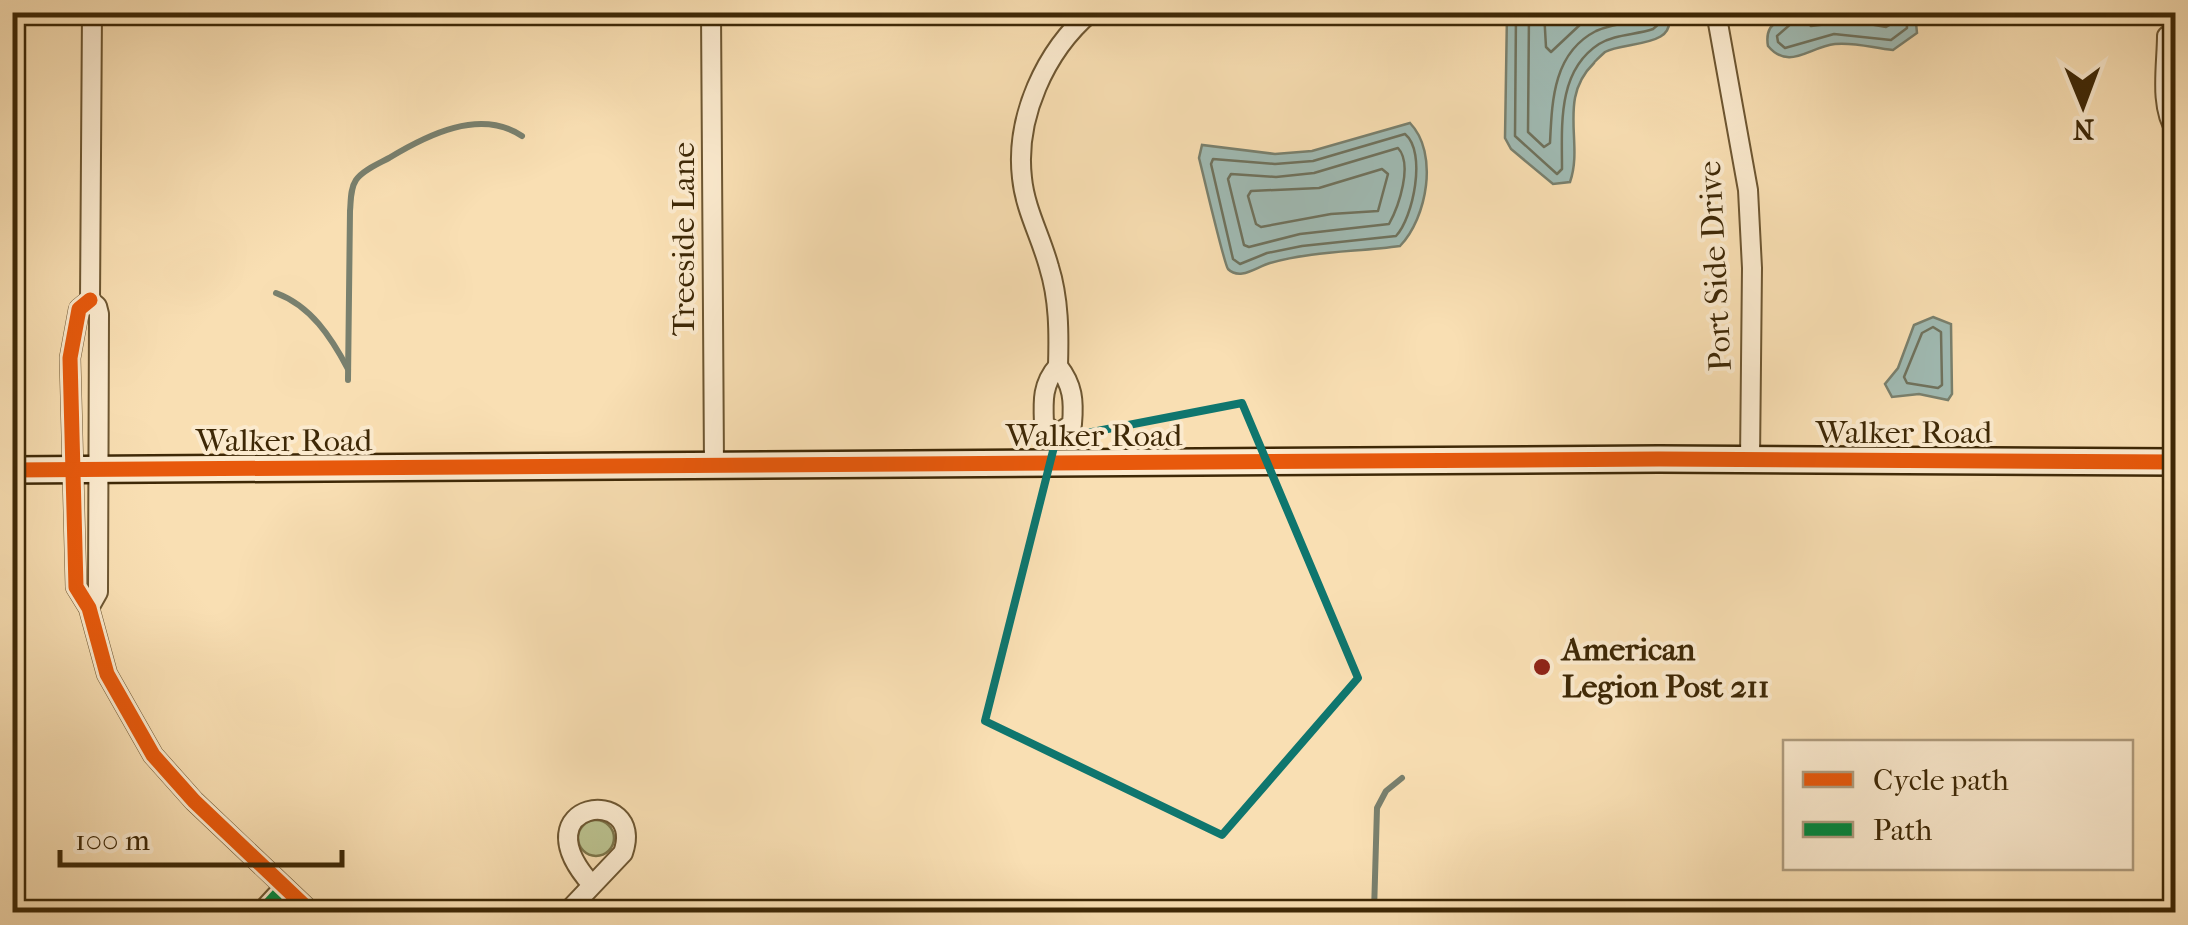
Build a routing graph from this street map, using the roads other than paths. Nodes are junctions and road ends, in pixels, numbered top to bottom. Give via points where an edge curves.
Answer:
1 (92, 12) edge
2 (711, 12) edge
3 (1091, 12) edge
4 (1716, 12) edge
5 (2167, 36) dead end
6 (2176, 131) edge
7 (90, 300) junction
8 (1058, 366) junction
9 (1057, 434) junction
10 (1750, 459) junction
11 (2176, 462) edge
12 (1057, 463) junction
13 (714, 465) junction
14 (85, 469) junction
15 (12, 470) edge
16 (592, 886) dead end
17 (284, 887) junction
18 (261, 912) edge
19 (311, 912) edge
20 (566, 912) edge

1 - 7 street
2 - 13 street, Treeside Lane
3 - 8 street via 1046,66 1022,153 1024,190 1054,285
4 - 10 street, Port Side Drive via 1748,190
5 - 6 street via 2167,100
7 - 14 street via 99,314
7 - 14 street via 79,308 71,342
8 - 9 street via 1043,396 1044,424
8 - 9 street via 1074,404 1072,424
9 - 12 street
10 - 11 street, Walker Road
10 - 12 street, Walker Road
12 - 13 street, Walker Road
13 - 14 street, Walker Road
14 - 15 street, Walker Road
14 - 17 street via 98,592 90,608 106,674 152,756
16 - 20 street
17 - 18 street
17 - 19 street

